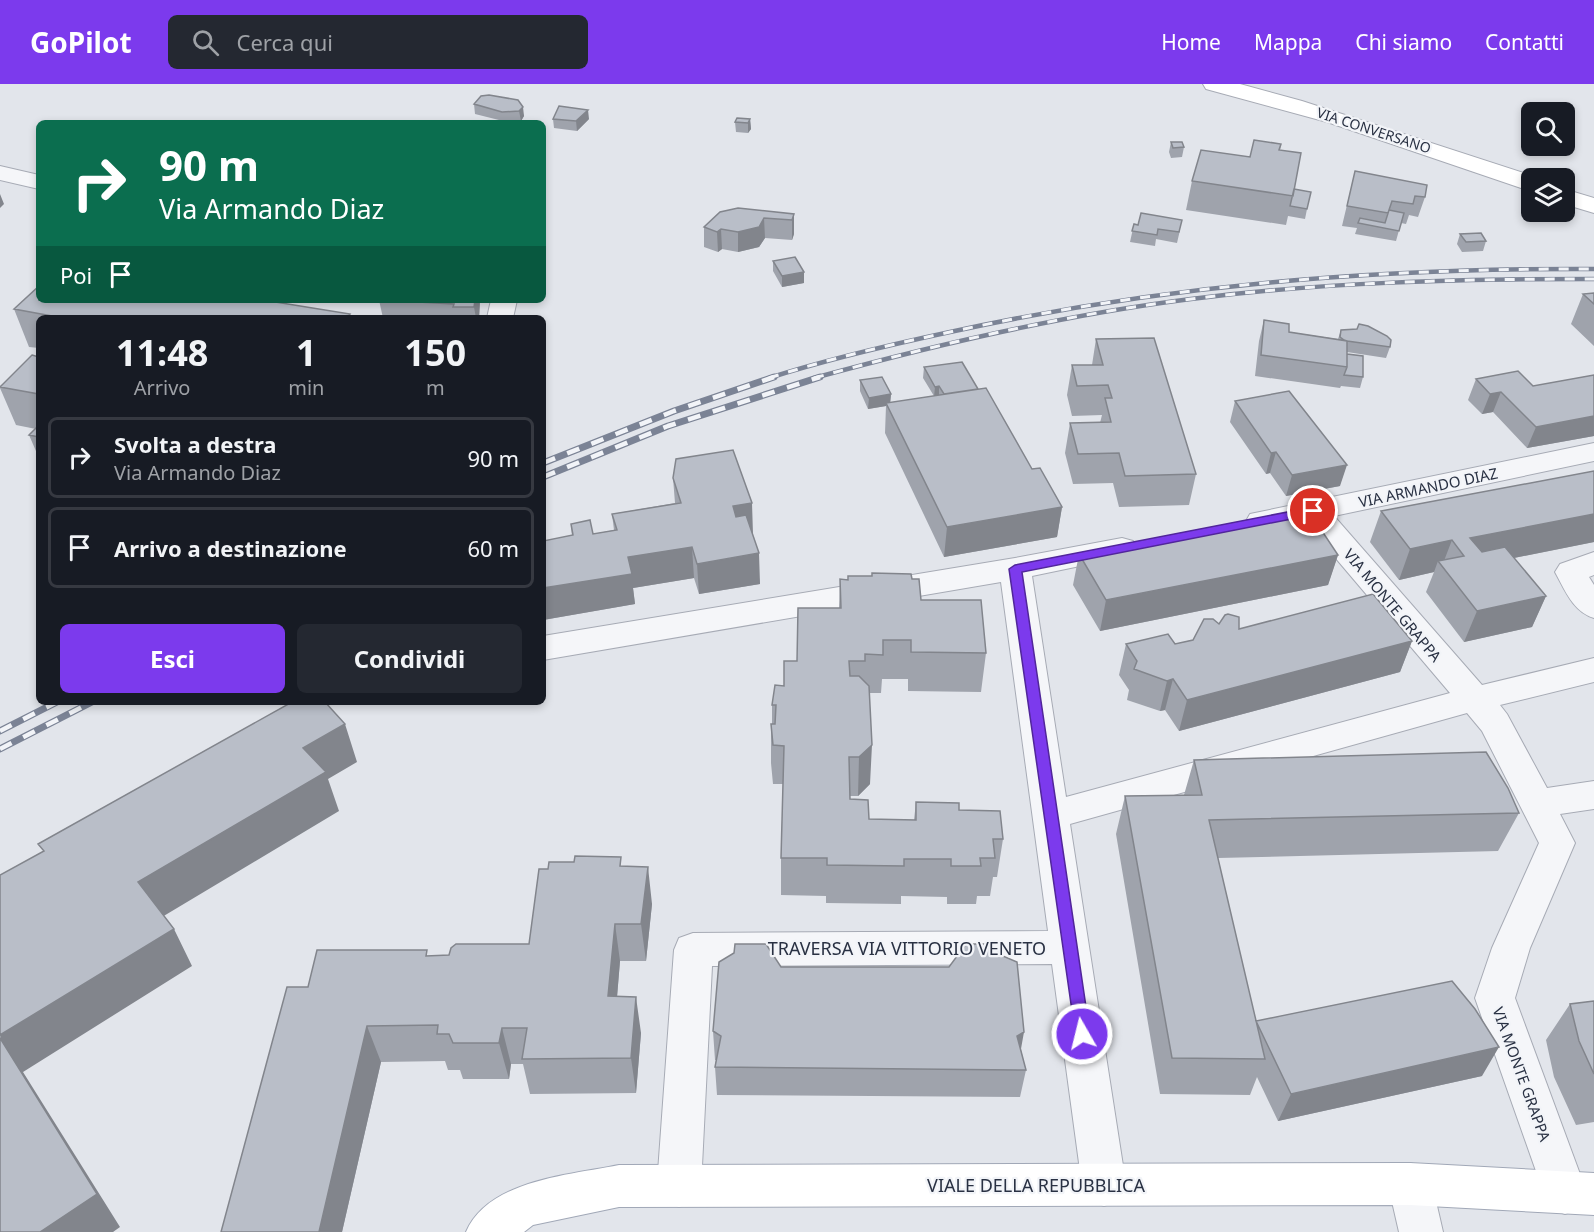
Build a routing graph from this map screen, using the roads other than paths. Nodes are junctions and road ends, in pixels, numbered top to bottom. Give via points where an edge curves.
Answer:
1 (1214, 84) edge
2 (0, 173) edge
3 (1521, 180) edge
4 (36, 181) edge
5 (1575, 200) edge
6 (1594, 207) edge
7 (1593, 453) edge
8 (1313, 511) junction
9 (1233, 527) edge
10 (1152, 542) edge
11 (1594, 563) edge
12 (1015, 569) junction
13 (1594, 607) edge
14 (546, 647) edge
15 (1594, 670) edge
16 (1474, 699) junction
17 (1594, 795) edge
18 (1537, 804) junction
19 (1051, 815) junction
20 (1070, 947) junction
21 (1410, 1184) junction
22 (1104, 1185) junction
23 (679, 1186) junction
24 (1580, 1193) edge
25 (488, 1232) edge
26 (1421, 1232) edge

1 - 3 main road, VIA CONVERSANO via 1330,115
2 - 4 street
5 - 6 main road
7 - 8 street, VIA ARMANDO DIAZ
8 - 9 street, VIA ARMANDO DIAZ
8 - 16 street, VIA MONTE GRAPPA
10 - 12 street
11 - 13 street via 1571,572
12 - 14 street
12 - 19 street
15 - 16 street
16 - 18 street, VIA MONTE GRAPPA via 1495,723
16 - 19 street
17 - 18 street
18 - 24 street, VIA MONTE GRAPPA via 1557,843 1511,948 1495,998
19 - 20 street
20 - 22 street
20 - 23 street, TRAVERSA VIA VITTORIO VENETO via 693,950
21 - 22 main road, VIALE DELLA REPUBBLICA
21 - 24 main road, VIALE DELLA REPUBBLICA
21 - 26 street
22 - 23 main road, VIALE DELLA REPUBBLICA
23 - 25 main road, VIALE DELLA REPUBBLICA via 619,1186 523,1206

